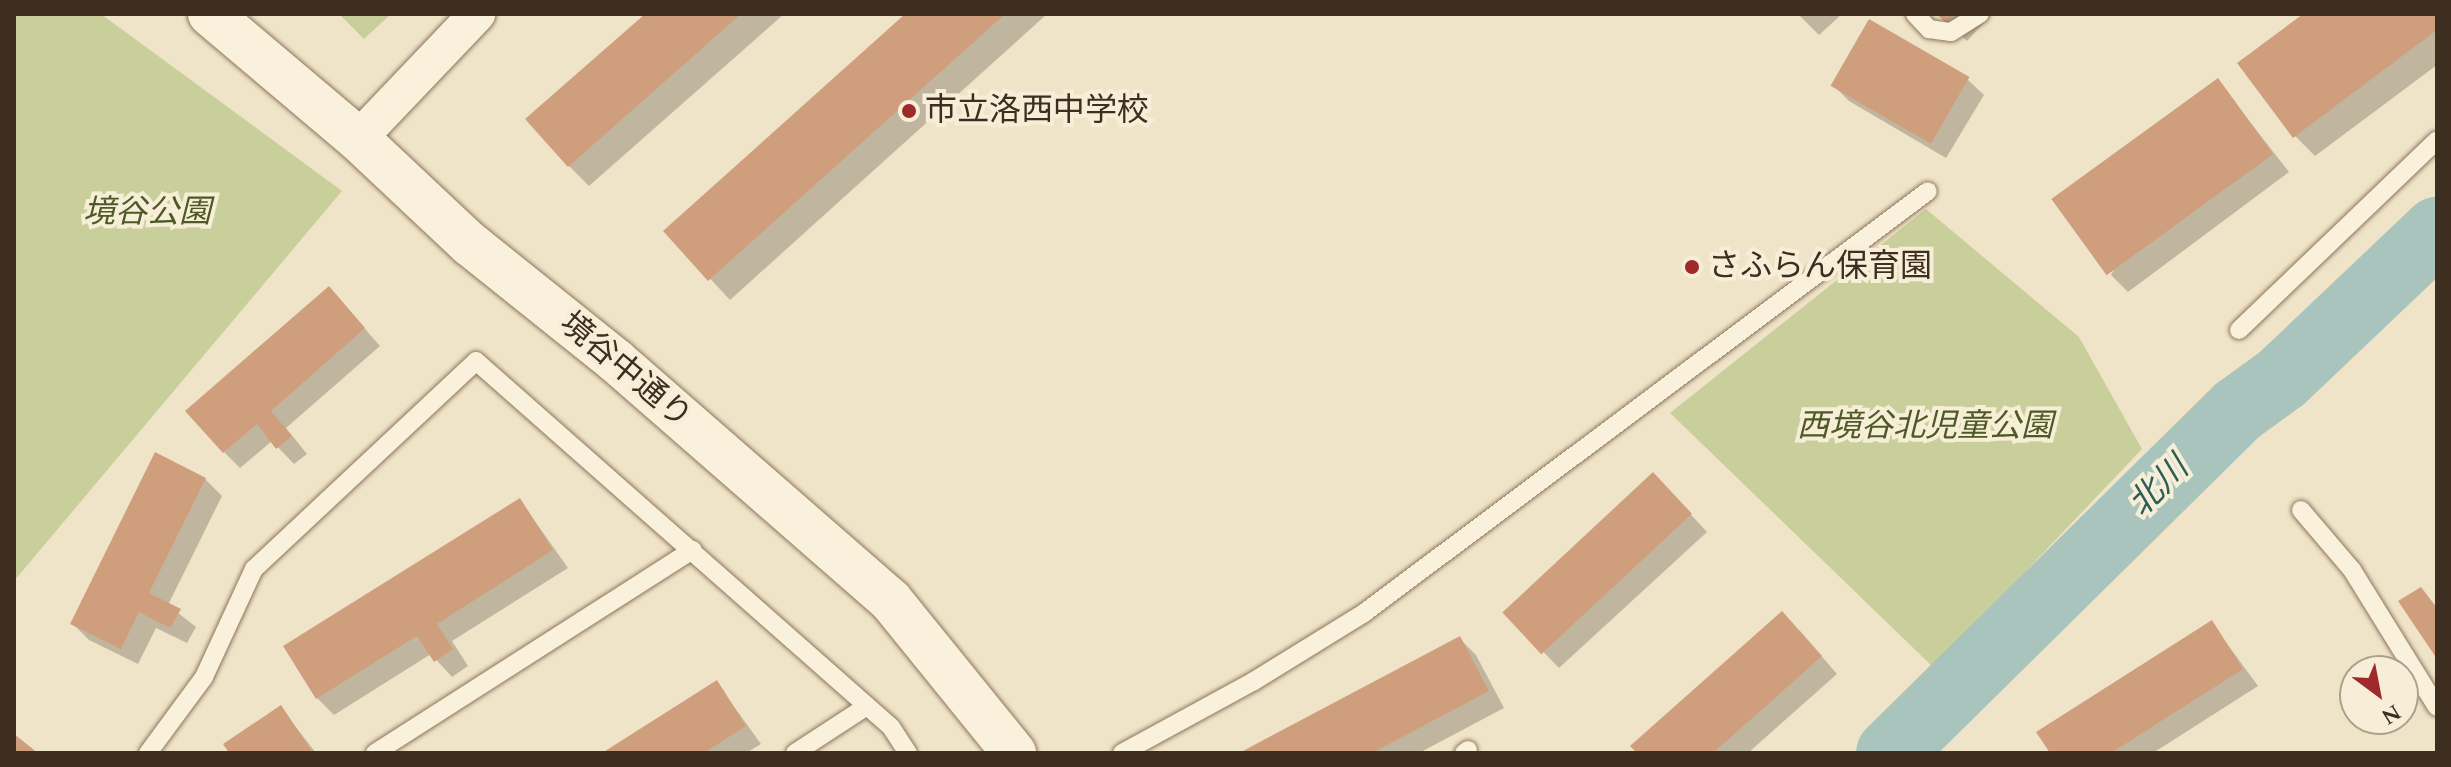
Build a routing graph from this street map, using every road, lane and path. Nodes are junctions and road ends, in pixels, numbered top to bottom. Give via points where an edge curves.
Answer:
1 (210, 14) edge
2 (477, 14) edge
3 (1915, 14) edge
4 (1980, 14) edge
5 (358, 139) junction
6 (2437, 140) edge
7 (1928, 191) dead end
8 (2239, 330) dead end
9 (2301, 510) dead end
10 (693, 550) junction
11 (867, 706) junction
12 (2437, 707) edge
13 (1150, 746) edge
14 (148, 753) edge
15 (375, 753) edge
16 (795, 753) edge
17 (908, 753) edge
18 (1014, 753) edge
19 (1122, 753) edge

1 - 5 street, 境谷中通り
2 - 5 street
3 - 4 lane via 1929,29 1951,32
5 - 18 street, 境谷中通り via 470,244 616,361 891,601
6 - 8 lane
7 - 13 lane via 1364,613
9 - 12 lane via 2352,570
10 - 11 lane
10 - 14 lane via 476,361 254,569 204,677
10 - 15 lane
11 - 16 lane
11 - 17 lane via 891,727
13 - 19 lane

